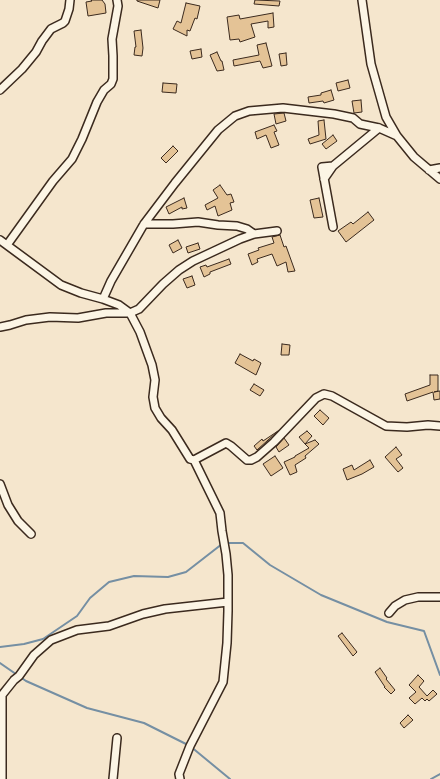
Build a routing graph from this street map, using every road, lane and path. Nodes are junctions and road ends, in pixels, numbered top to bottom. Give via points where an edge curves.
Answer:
1 (70, 0) edge
2 (117, 0) edge
3 (362, 0) edge
4 (0, 90) edge
5 (379, 128) junction
6 (396, 136) junction
7 (440, 168) edge
8 (429, 170) junction
9 (440, 179) edge
10 (144, 224) junction
11 (332, 227) dead end
12 (277, 231) dead end
13 (254, 234) junction
14 (0, 240) edge
15 (7, 245) junction
16 (103, 299) junction
17 (130, 313) junction
18 (0, 327) edge
19 (440, 426) edge
20 (194, 460) junction
21 (0, 484) edge
22 (32, 534) dead end
23 (440, 597) edge
24 (228, 602) junction
25 (389, 613) dead end
26 (117, 738) dead end
27 (2, 779) edge
28 (113, 779) edge
29 (180, 779) edge

1 - 4 street via 65,21 51,29 22,69
2 - 15 street via 112,39 113,80 96,102 72,159
3 - 6 street via 371,64 386,117
5 - 6 street
5 - 10 street via 360,124 354,118 283,108 249,111 235,116 218,130
5 - 11 street via 333,166 322,167
6 - 8 street
7 - 8 street
8 - 9 street
10 - 13 street via 198,222 237,226
10 - 16 street
12 - 13 street
13 - 17 street via 240,238 193,261 163,284 139,309
14 - 15 street
15 - 16 street via 62,285
16 - 17 street via 119,305
17 - 18 street via 26,320
17 - 20 street via 152,365 155,408 190,459
19 - 20 street via 386,426 324,394 316,398 257,457 246,460 226,444
20 - 24 street via 220,513 228,575
21 - 22 street via 18,521
23 - 25 street via 405,600
24 - 27 street via 165,609 109,626 77,630 51,640 34,655 2,695
24 - 29 street via 223,682 190,746 179,774
26 - 28 street

